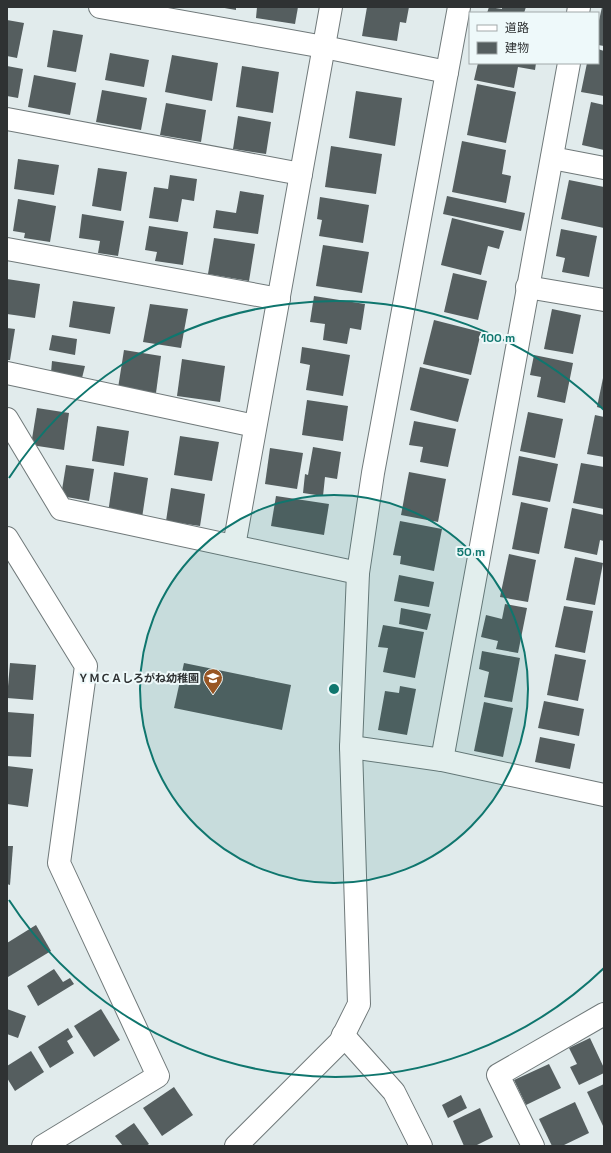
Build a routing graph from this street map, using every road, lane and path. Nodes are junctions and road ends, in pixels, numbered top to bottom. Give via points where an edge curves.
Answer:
1 (100, 7) edge
2 (331, 7) edge
3 (459, 7) edge
4 (177, 14) edge
5 (324, 47) junction
6 (569, 64) edge
7 (447, 72) junction
8 (7, 119) edge
9 (552, 158) junction
10 (604, 168) edge
11 (301, 174) junction
12 (7, 249) edge
13 (527, 287) junction
14 (278, 299) junction
15 (604, 300) edge
16 (7, 373) edge
17 (7, 419) edge
18 (255, 426) junction
19 (7, 538) edge
20 (234, 546) junction
21 (358, 573) junction
22 (351, 747) junction
23 (442, 760) junction
24 (603, 788) edge
25 (604, 1014) edge
26 (343, 1035) junction
27 (43, 1146) edge
28 (236, 1146) edge
29 (421, 1146) edge
30 (533, 1146) edge

1 - 4 street
2 - 5 street
3 - 7 street
4 - 5 street
5 - 7 street
5 - 11 street
6 - 9 street
7 - 21 street via 373,473
8 - 11 street
9 - 10 street
9 - 13 street
11 - 14 street
12 - 14 street
13 - 15 street
13 - 23 street
14 - 18 street
16 - 18 street
17 - 20 street via 61,509
18 - 20 street
19 - 27 street via 86,666 59,863 158,1076
20 - 21 street
21 - 22 street
22 - 23 street
22 - 26 street via 359,1004
23 - 24 street
25 - 30 street via 498,1075
26 - 28 street via 340,1042
26 - 29 street via 394,1092

